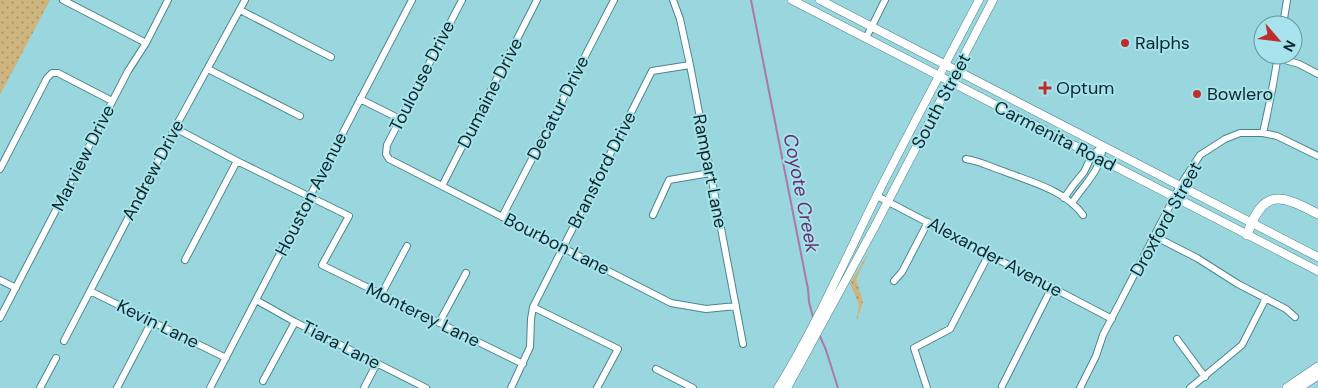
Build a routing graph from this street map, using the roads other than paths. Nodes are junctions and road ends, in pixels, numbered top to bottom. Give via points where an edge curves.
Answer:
1 (63, 0) edge
2 (168, 0) edge
3 (245, 0) edge
4 (412, 0) edge
5 (462, 0) edge
6 (537, 0) edge
7 (614, 0) edge
8 (674, 0) edge
9 (792, 0) edge
10 (820, 0) edge
11 (885, 0) edge
12 (979, 0) edge
13 (993, 0) edge
14 (1287, 0) edge
15 (240, 10) junction
16 (1285, 15) edge
17 (871, 27) junction
18 (866, 38) junction
19 (146, 43) junction
20 (331, 57) dead end
21 (690, 65) junction
22 (946, 65) junction
23 (1276, 65) edge
24 (1301, 65) edge
25 (208, 69) junction
26 (957, 70) junction
27 (1318, 74) edge
28 (940, 76) junction
29 (951, 82) junction
30 (360, 99) junction
31 (112, 102) junction
32 (300, 116) dead end
33 (400, 119) junction
34 (175, 128) junction
35 (1263, 133) junction
36 (1103, 146) junction
37 (386, 154) joint
38 (1092, 155) junction
39 (1318, 156) edge
40 (966, 159) dead end
41 (1101, 159) junction
42 (237, 161) junction
43 (0, 169) edge
44 (710, 173) junction
45 (442, 186) junction
46 (1180, 186) junction
47 (310, 196) junction
48 (877, 196) junction
49 (1064, 198) junction
50 (1174, 198) junction
51 (888, 201) junction
52 (1072, 203) junction
53 (1318, 214) edge
54 (653, 215) dead end
55 (1084, 215) dead end
56 (502, 217) junction
57 (928, 222) junction
58 (1251, 222) junction
59 (1247, 235) junction
60 (1154, 236) junction
61 (407, 246) dead end
62 (563, 247) junction
63 (989, 254) junction
64 (1318, 256) edge
65 (185, 260) dead end
66 (1318, 271) edge
67 (466, 273) dead end
68 (0, 280) edge
69 (894, 281) dead end
70 (1052, 287) junction
71 (16, 288) junction
72 (90, 291) junction
73 (381, 295) junction
74 (1266, 298) junction
75 (256, 300) junction
76 (736, 306) junction
77 (533, 307) junction
78 (1295, 317) dead end
79 (0, 318) edge
80 (1112, 319) junction
81 (152, 321) junction
82 (295, 322) junction
83 (439, 323) junction
84 (1177, 339) dead end
85 (64, 341) dead end
86 (743, 344) dead end
87 (56, 358) dead end
88 (226, 358) junction
89 (377, 363) junction
90 (523, 364) junction
91 (1318, 367) edge
92 (656, 369) dead end
93 (1318, 375) edge
94 (1206, 377) junction
95 (263, 381) dead end
96 (1002, 386) dead end
97 (40, 388) edge
98 (117, 388) edge
99 (210, 388) edge
100 (364, 388) edge
101 (426, 388) edge
102 (511, 388) edge
103 (597, 388) edge
104 (693, 388) edge
105 (778, 388) edge
106 (787, 388) edge
107 (926, 388) edge
108 (1080, 388) edge
109 (1190, 388) edge
110 (1287, 388) edge
111 (1298, 388) edge

1 - 19 street
2 - 19 street, Marview Drive
3 - 15 street, Andrew Drive
4 - 30 street, Houston Avenue
5 - 33 street, Toulouse Drive
6 - 45 street, Dumaine Drive
7 - 56 street, Decatur Drive
8 - 21 street, Rampart Lane
9 - 18 main road, Carmenita Road
10 - 17 main road, Carmenita Road
11 - 17 street
12 - 22 main road, South Street
13 - 26 main road, South Street
14 - 16 street
15 - 20 street
15 - 25 street, Andrew Drive
17 - 18 street
17 - 22 main road, Carmenita Road
18 - 28 main road, Carmenita Road
19 - 31 street, Marview Drive
21 - 44 street, Rampart Lane
21 - 62 street, Bransford Drive via 652,71
22 - 26 main road, Carmenita Road
22 - 28 main road, South Street
23 - 35 street
24 - 27 street
25 - 32 street
25 - 34 street, Andrew Drive
26 - 29 main road, South Street
26 - 36 main road, Carmenita Road
28 - 29 main road, Carmenita Road
28 - 48 main road, South Street
29 - 38 main road, Carmenita Road
29 - 51 main road, South Street
30 - 33 street
30 - 47 street, Houston Avenue
31 - 43 street via 52,73
31 - 71 street, Marview Drive
33 - 37 street, Toulouse Drive via 386,145
34 - 42 street
34 - 72 street, Andrew Drive
35 - 39 street, Droxford Street via 1277,136
35 - 46 street, Droxford Street via 1240,133 1209,148 1193,164
36 - 38 street
36 - 41 street
36 - 46 main road, Carmenita Road
37 - 45 street, Bourbon Lane via 392,161
38 - 41 main road, Carmenita Road
38 - 49 street via 1084,172
40 - 49 street via 1036,183
41 - 50 main road, Carmenita Road
41 - 52 street via 1092,178
42 - 47 street
42 - 65 street
44 - 54 street via 669,180
44 - 76 street, Rampart Lane
45 - 56 street, Bourbon Lane
46 - 50 street, Droxford Street
46 - 58 main road, Carmenita Road
47 - 73 street, Monterey Lane via 349,216 322,266
47 - 75 street, Houston Avenue
48 - 51 street, Alexander Avenue
48 - 105 main road, South Street via 840,275
49 - 52 street
50 - 59 main road, Carmenita Road
50 - 60 street, Droxford Street
51 - 57 street, Alexander Avenue
51 - 106 main road, South Street
52 - 55 street
53 - 58 highway via 1288,199 1278,199 1267,202
56 - 62 street, Bourbon Lane
57 - 63 street, Alexander Avenue
57 - 69 street
58 - 59 highway
58 - 64 main road, Carmenita Road
59 - 66 main road, Carmenita Road
60 - 74 street
60 - 80 street, Droxford Street
61 - 73 street
62 - 76 street, Bourbon Lane via 672,303 706,309
62 - 77 street, Bransford Drive
63 - 70 street, Alexander Avenue
63 - 107 street via 950,329 914,348
67 - 83 street
68 - 71 street
70 - 80 street, Alexander Avenue
70 - 96 street
71 - 79 street, Marview Drive
72 - 81 street, Kevin Lane
72 - 85 street, Andrew Drive
73 - 83 street, Monterey Lane
74 - 78 street
74 - 94 street via 1242,345
75 - 82 street, Tiara Lane
75 - 88 street, Houston Avenue
76 - 86 street, Rampart Lane
77 - 90 street, Bransford Drive via 530,347
77 - 103 street via 618,349
80 - 108 street, Droxford Street
81 - 88 street, Kevin Lane
81 - 98 street
82 - 89 street, Tiara Lane
82 - 95 street
83 - 90 street, Monterey Lane
84 - 94 street
87 - 97 street
88 - 99 street, Houston Avenue
89 - 100 street
89 - 101 street, Tiara Lane
90 - 102 street, Bransford Drive
91 - 110 highway
92 - 104 street
93 - 111 highway
94 - 109 street

